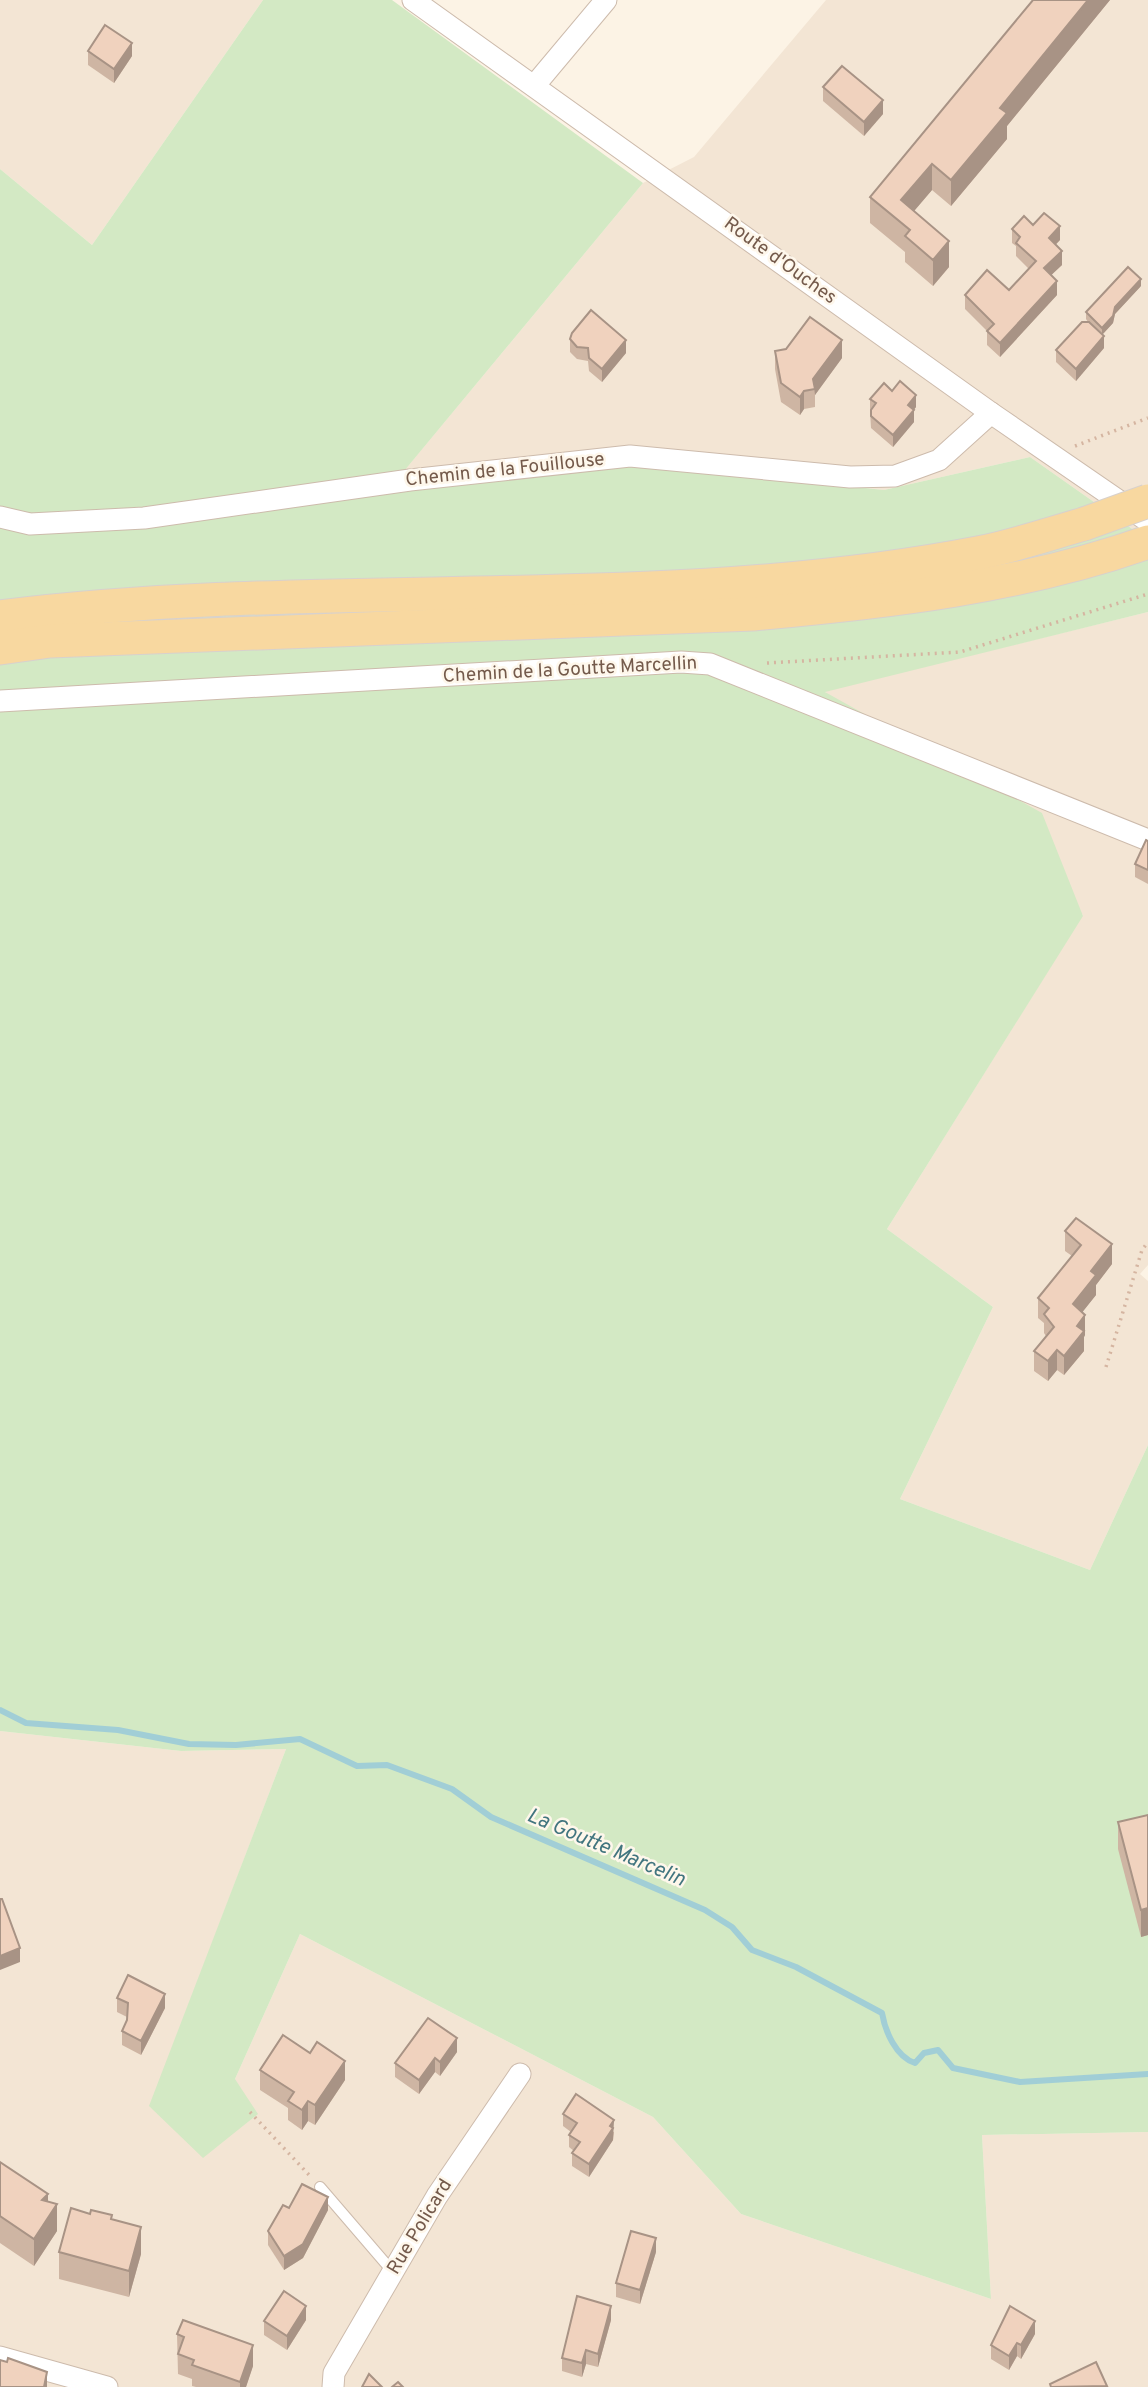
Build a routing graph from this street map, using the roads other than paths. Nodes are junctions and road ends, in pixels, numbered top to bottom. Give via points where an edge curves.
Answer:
1 (413, 0) edge
2 (606, 0) edge
3 (534, 86) junction
4 (991, 413) junction
5 (1148, 501) edge
6 (0, 517) edge
7 (1148, 521) edge
8 (1148, 542) edge
9 (0, 617) edge
10 (0, 648) edge
11 (0, 701) edge
12 (1148, 840) edge
13 (520, 2074) dead end
14 (320, 2187) road end
15 (393, 2272) junction
16 (0, 2357) edge
17 (107, 2387) edge
18 (333, 2387) edge

1 - 3 street, Route d'Ouches
2 - 3 street
3 - 4 street, Route d'Ouches
4 - 6 street, Chemin de la Fouillouse via 939,460 895,476 850,477 630,456 410,480 144,518 30,524
4 - 7 street, Route d'Ouches
5 - 9 main road, bridge via 980,552 725,585 191,601
8 - 10 main road via 1111,555 918,596 753,614 291,630 50,641
11 - 12 street, Chemin de la Goutte Marcellin via 681,662 710,664
13 - 15 street, Rue Policard via 437,2196
14 - 15 lane
15 - 18 street, Rue Policard via 334,2373
16 - 17 street

